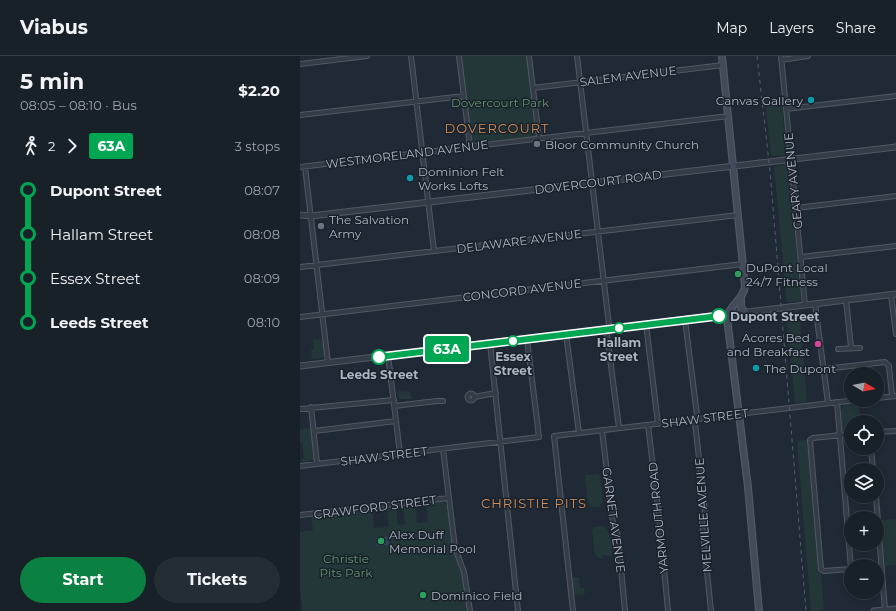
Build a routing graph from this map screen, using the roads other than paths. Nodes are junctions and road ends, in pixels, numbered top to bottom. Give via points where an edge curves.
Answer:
1 (367, 56) edge
2 (411, 56) edge
3 (459, 56) edge
4 (529, 56) edge
5 (577, 56) edge
6 (722, 56) edge
7 (808, 56) edge
8 (781, 58) edge
9 (300, 64) edge
10 (723, 65) junction
11 (580, 82) junction
12 (533, 88) junction
13 (464, 96) junction
14 (896, 96) edge
15 (416, 102) junction
16 (786, 109) junction
17 (300, 115) edge
18 (729, 116) junction
19 (586, 133) junction
20 (539, 138) junction
21 (896, 146) edge
22 (470, 147) junction
23 (422, 152) junction
24 (791, 159) junction
25 (733, 166) junction
26 (300, 167) edge
27 (305, 167) junction
28 (592, 182) junction
29 (896, 196) edge
30 (428, 202) junction
31 (796, 208) junction
32 (300, 215) edge
33 (738, 215) junction
34 (311, 216) junction
35 (598, 232) junction
36 (896, 246) edge
37 (434, 251) junction
38 (801, 257) junction
39 (743, 264) junction
40 (317, 265) junction
41 (300, 267) edge
42 (603, 280) junction
43 (894, 295) edge
44 (741, 296) junction
45 (846, 300) junction
46 (815, 304) junction
47 (805, 305) junction
48 (746, 313) junction
49 (323, 314) junction
50 (727, 315) junction
51 (300, 317) edge
52 (685, 320) junction
53 (646, 324) junction
54 (608, 329) junction
55 (566, 334) junction
56 (896, 334) edge
57 (527, 339) junction
58 (490, 344) junction
59 (851, 347) junction
60 (860, 348) dead end
61 (838, 349) dead end
62 (388, 356) junction
63 (328, 362) junction
64 (300, 366) edge
65 (824, 369) junction
66 (496, 393) junction
67 (894, 396) edge
68 (474, 397) dead end
69 (884, 397) edge
70 (394, 400) junction
71 (443, 401) dead end
72 (844, 401) edge
73 (837, 402) junction
74 (828, 403) junction
75 (394, 406) junction
76 (311, 407) junction
77 (300, 409) edge
78 (739, 414) junction
79 (696, 419) junction
80 (396, 421) junction
81 (658, 424) junction
82 (648, 425) junction
83 (619, 428) junction
84 (602, 430) junction
85 (314, 431) junction
86 (896, 431) edge
87 (884, 432) edge
88 (579, 433) junction
89 (840, 435) junction
90 (844, 435) edge
91 (500, 442) junction
92 (443, 449) junction
93 (400, 454) junction
94 (317, 463) junction
95 (300, 466) edge
96 (449, 498) junction
97 (876, 503) edge
98 (300, 515) edge
99 (850, 559) edge
100 (879, 559) edge
101 (844, 570) edge
102 (884, 599) edge
103 (885, 610) junction
104 (894, 610) edge
105 (470, 611) edge
106 (518, 611) edge
107 (573, 611) edge
108 (625, 611) edge
109 (668, 611) edge
110 (711, 611) edge
111 (759, 611) edge
112 (874, 611) edge

1 - 9 street
2 - 15 street
3 - 13 street
4 - 12 street
5 - 11 street
6 - 10 main road
7 - 8 street
8 - 16 street, GEARY AVENUE
10 - 11 street, SALEM AVENUE
10 - 18 main road
11 - 12 street, SALEM AVENUE
11 - 19 street
12 - 20 street
13 - 15 street
13 - 22 street
14 - 16 street
15 - 17 street
15 - 23 street
16 - 24 street, GEARY AVENUE
18 - 19 street, WESTMORELAND AVENUE
18 - 25 main road
19 - 20 street, WESTMORELAND AVENUE
19 - 28 street
20 - 22 street, WESTMORELAND AVENUE
21 - 24 street, DOVERCOURT ROAD
22 - 23 street, WESTMORELAND AVENUE
23 - 27 street, WESTMORELAND AVENUE
23 - 30 street
24 - 25 street, DOVERCOURT ROAD
24 - 31 street, GEARY AVENUE
25 - 28 street, DOVERCOURT ROAD
25 - 33 main road
26 - 27 street, WESTMORELAND AVENUE
27 - 34 street
28 - 30 street, DOVERCOURT ROAD
28 - 35 street
29 - 31 street
30 - 34 street, DOVERCOURT ROAD
30 - 37 street
31 - 38 street, GEARY AVENUE
32 - 34 street, DOVERCOURT ROAD
33 - 35 street, DELAWARE AVENUE
33 - 39 main road
34 - 40 street
35 - 37 street, DELAWARE AVENUE
35 - 42 street
36 - 38 street
37 - 40 street, DELAWARE AVENUE
38 - 47 street, GEARY AVENUE
39 - 42 street, CONCORD AVENUE
39 - 44 main road via 745,290
40 - 41 street, DELAWARE AVENUE
40 - 49 street
42 - 49 street, CONCORD AVENUE
42 - 54 street
43 - 45 street
43 - 56 street
44 - 48 main road via 741,307
44 - 50 main road
45 - 46 street
45 - 59 street
46 - 47 street
46 - 65 street
47 - 48 street
48 - 50 street
49 - 51 street, CONCORD AVENUE
49 - 63 street
50 - 52 street
50 - 78 main road
52 - 53 street
52 - 79 street, MELVILLE AVENUE
53 - 54 street
53 - 81 street
54 - 55 street
54 - 83 street
55 - 57 street
55 - 88 street
57 - 58 street
57 - 91 street, SHAW STREET via 539,438
58 - 62 street
58 - 66 street
59 - 60 street
59 - 61 street
62 - 63 street
62 - 70 street
63 - 64 street
65 - 67 street via 884,362 889,366
65 - 74 street
66 - 68 street
66 - 91 street
67 - 69 street
70 - 75 street
70 - 76 street
71 - 75 street
72 - 73 street, SHAW STREET
73 - 74 street, SHAW STREET
73 - 89 street
74 - 78 street, SHAW STREET
75 - 80 street
76 - 77 street
76 - 85 street
78 - 79 street, SHAW STREET
78 - 111 main road
79 - 81 street, SHAW STREET
79 - 110 street, MELVILLE AVENUE via 705,511 702,523
80 - 85 street
80 - 93 street
81 - 82 street, SHAW STREET
82 - 83 street, SHAW STREET
82 - 109 street, YARMOUTH ROAD
83 - 84 street, SHAW STREET
84 - 88 street, SHAW STREET
84 - 108 street, GARNET AVENUE via 613,524 618,536
85 - 94 street
86 - 87 street
88 - 107 street, SHAW STREET via 554,436
89 - 90 street
89 - 99 street
89 - 101 street via 810,440 820,567 824,571
91 - 92 street, SHAW STREET
91 - 106 street
92 - 93 street, SHAW STREET
92 - 96 street
93 - 94 street, SHAW STREET
94 - 95 street, SHAW STREET
96 - 98 street, CRAWFORD STREET
96 - 105 street via 455,548 464,572
97 - 100 street
102 - 103 street
103 - 104 street
103 - 112 street

